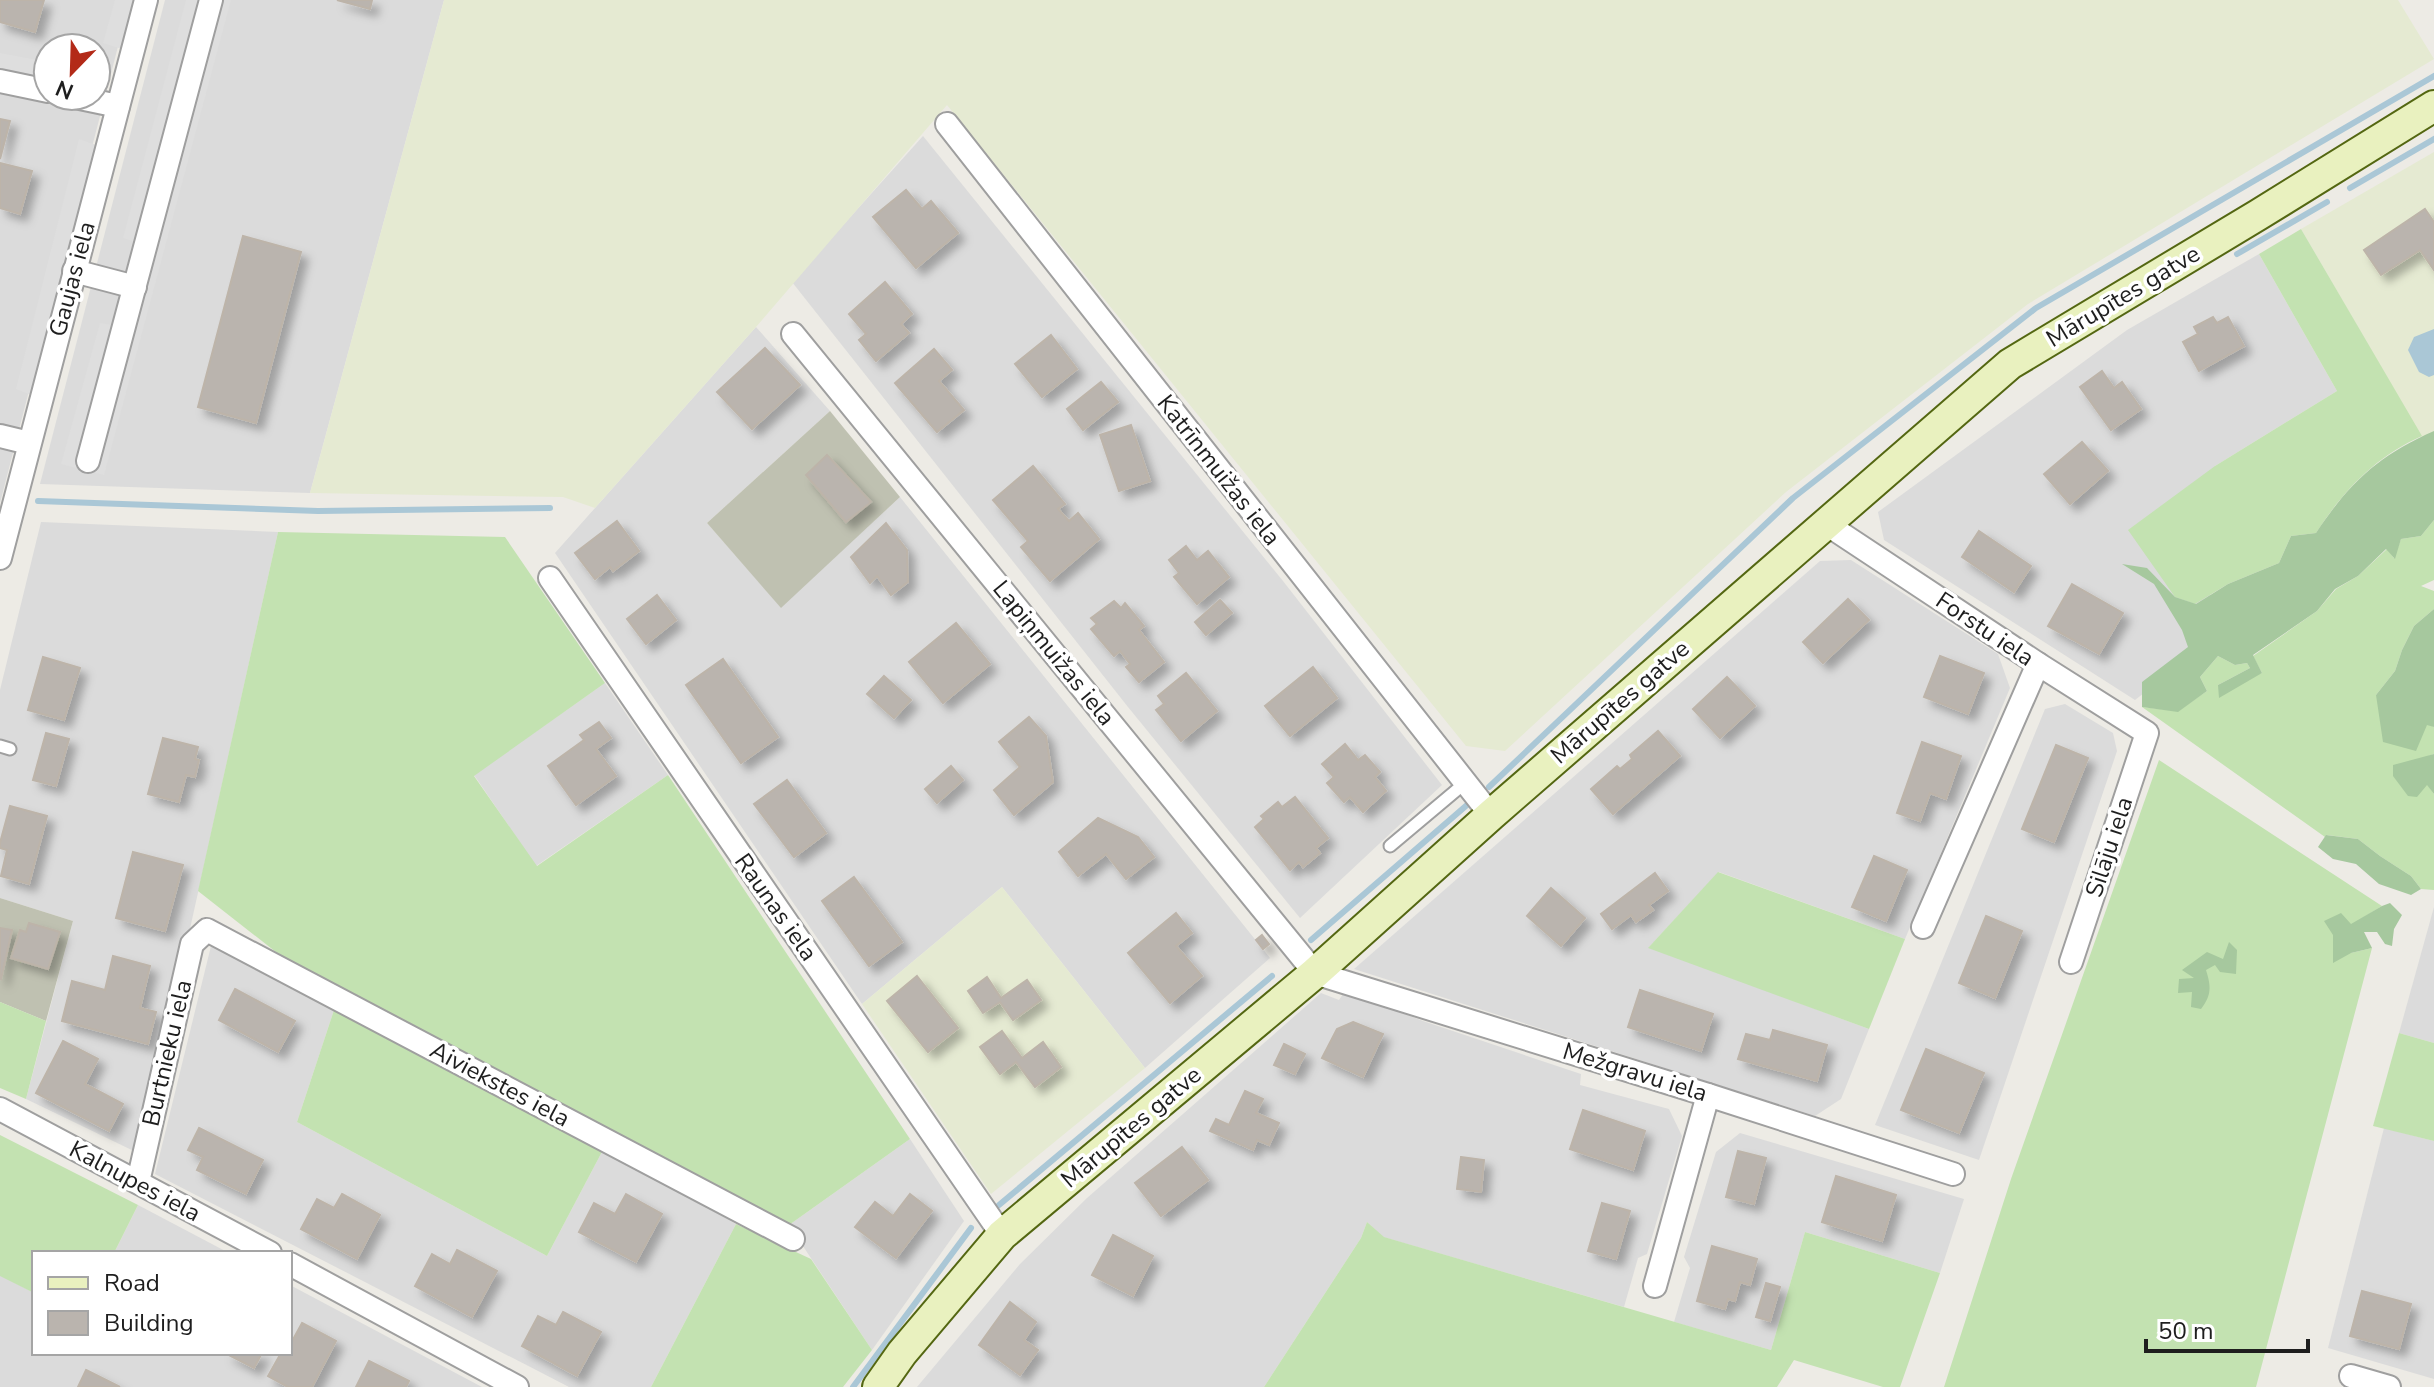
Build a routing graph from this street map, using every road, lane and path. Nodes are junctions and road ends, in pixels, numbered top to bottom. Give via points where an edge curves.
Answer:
1 (146, 0) edge
2 (211, 0) edge
3 (0, 81) edge
4 (32, 88) edge
5 (112, 105) edge
6 (118, 106) junction
7 (2434, 106) edge
8 (947, 124) dead end
9 (74, 271) junction
10 (135, 287) junction
11 (793, 334) dead end
12 (0, 436) edge
13 (29, 443) junction
14 (88, 461) dead end
15 (1825, 523) junction
16 (0, 558) edge
17 (550, 578) dead end
18 (2038, 664) junction
19 (2147, 733) joint
20 (1465, 783) junction
21 (1491, 815) junction
22 (1390, 846) dead end
23 (1923, 927) dead end
24 (207, 930) joint
25 (2071, 962) dead end
26 (1315, 973) junction
27 (1708, 1095) junction
28 (0, 1109) edge
29 (1953, 1174) dead end
30 (138, 1182) junction
31 (1002, 1235) junction
32 (793, 1239) dead end
33 (266, 1251) edge
34 (292, 1265) edge
35 (1655, 1286) dead end
36 (2351, 1376) dead end
37 (517, 1387) edge
38 (878, 1387) edge
39 (2389, 1387) edge

1 - 6 street, Gaujas iela
2 - 10 street
3 - 4 street
5 - 6 street
6 - 9 street, Gaujas iela
7 - 15 street, Mārupītes gatve via 2010,364
8 - 20 street, Katrīnmuižas iela
9 - 10 street
9 - 13 street, Gaujas iela
10 - 14 street
11 - 26 street, Lapiņmuižas iela
12 - 13 street
13 - 16 street, Gaujas iela
15 - 18 street, Forstu iela
15 - 21 street, Mārupītes gatve
17 - 31 street, Raunas iela
18 - 19 street, Forstu iela
18 - 23 street
19 - 25 street, Silāju iela
20 - 21 street, Katrīnmuižas iela
20 - 22 lane
21 - 26 street, Mārupītes gatve
24 - 30 street, Burtnieku iela via 192,944
24 - 32 street, Aiviekstes iela
26 - 27 street, Mežgravu iela
26 - 31 street, Mārupītes gatve
27 - 29 street, Mežgravu iela
27 - 35 street
28 - 30 street, Kalnupes iela
30 - 33 street, Kalnupes iela
31 - 38 street, Mārupītes gatve
34 - 37 street
36 - 39 street

